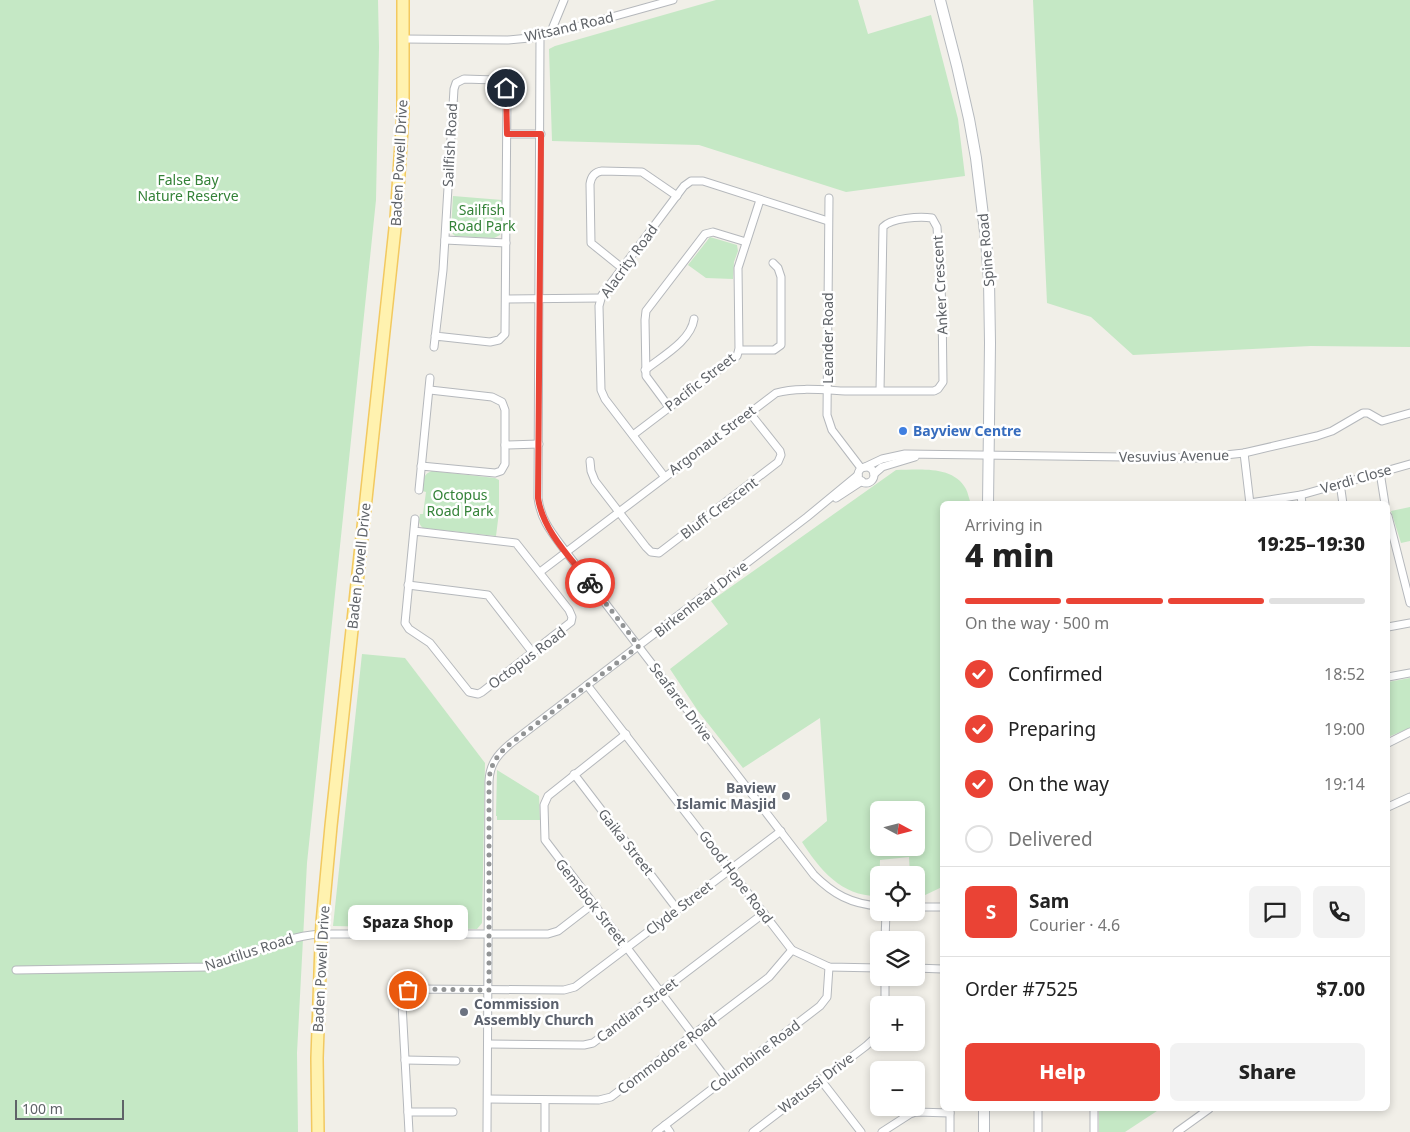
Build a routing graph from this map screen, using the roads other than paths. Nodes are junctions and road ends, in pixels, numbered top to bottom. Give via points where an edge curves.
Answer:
1 (403, 0) edge
2 (564, 0) edge
3 (673, 0) edge
4 (940, 0) edge
5 (550, 34) junction
6 (540, 37) junction
7 (404, 39) junction
8 (507, 134) junction
9 (541, 134) junction
10 (677, 196) junction
11 (829, 198) dead end
12 (760, 200) junction
13 (828, 221) junction
14 (444, 240) junction
15 (506, 242) junction
16 (746, 242) junction
17 (773, 263) dead end
18 (622, 268) junction
19 (540, 298) junction
20 (600, 298) junction
21 (506, 299) junction
22 (694, 319) dead end
23 (435, 336) junction
24 (434, 347) dead end
25 (739, 350) junction
26 (645, 370) junction
27 (430, 378) dead end
28 (430, 390) junction
29 (827, 390) junction
30 (880, 391) junction
31 (669, 407) junction
32 (749, 412) junction
33 (1410, 413) edge
34 (632, 435) junction
35 (539, 444) junction
36 (505, 445) junction
37 (1244, 454) junction
38 (920, 455) junction
39 (988, 456) junction
40 (590, 460) dead end
41 (1410, 464) edge
42 (422, 466) junction
43 (1380, 472) junction
44 (862, 473) junction
45 (874, 474) junction
46 (664, 476) junction
47 (1340, 483) junction
48 (419, 490) dead end
49 (1301, 495) junction
50 (988, 501) edge
51 (1250, 501) edge
52 (1263, 501) edge
53 (1302, 501) edge
54 (1343, 501) edge
55 (1385, 501) edge
56 (619, 511) junction
57 (415, 519) dead end
58 (1390, 524) edge
59 (414, 531) junction
60 (566, 552) junction
61 (540, 572) junction
62 (408, 585) junction
63 (1410, 603) edge
64 (1410, 623) edge
65 (1390, 627) edge
66 (639, 646) junction
67 (533, 652) junction
68 (1410, 673) edge
69 (1390, 676) edge
70 (588, 685) junction
71 (1410, 732) edge
72 (626, 734) junction
73 (1390, 742) edge
74 (574, 774) junction
75 (1410, 797) edge
76 (1390, 806) edge
77 (781, 831) junction
78 (730, 869) junction
79 (593, 904) junction
80 (870, 904) edge
81 (940, 906) edge
82 (925, 907) edge
83 (677, 910) junction
84 (764, 913) junction
85 (488, 935) junction
86 (627, 948) junction
87 (792, 950) junction
88 (829, 967) junction
89 (870, 968) edge
90 (925, 968) edge
91 (940, 969) edge
92 (16, 970) dead end
93 (489, 990) junction
94 (660, 992) junction
95 (694, 1035) junction
96 (870, 1042) edge
97 (488, 1044) junction
98 (405, 1060) junction
99 (456, 1061) dead end
100 (726, 1078) junction
101 (820, 1080) junction
102 (488, 1100) junction
103 (545, 1100) junction
104 (950, 1111) edge
105 (984, 1111) edge
106 (1038, 1111) edge
107 (1094, 1111) edge
108 (1204, 1111) edge
109 (408, 1112) junction
110 (453, 1112) dead end
111 (665, 1125) junction
112 (318, 1132) edge
113 (409, 1132) edge
114 (487, 1132) edge
115 (545, 1132) edge
116 (656, 1132) edge
117 (670, 1132) edge
118 (753, 1132) edge
119 (861, 1132) edge
120 (882, 1132) edge
121 (950, 1132) edge
122 (984, 1132) edge
123 (1038, 1132) edge
124 (1094, 1132) edge
125 (1177, 1132) edge

1 - 7 main road, Baden Powell Drive
2 - 5 street
3 - 5 street, Witsand Road
4 - 39 main road, Spine Road via 964,93 982,207 990,310
5 - 6 street, Witsand Road
6 - 7 street, Witsand Road
6 - 9 street, Seafarer Drive
7 - 112 main road, Baden Powell Drive, bridge via 396,227 322,923
8 - 9 street
8 - 14 street, Sailfish Road via 504,85 495,80 464,79 456,83
8 - 15 street, Sailfish Road
9 - 19 street, Seafarer Drive
10 - 12 street, Alacrity Road via 687,183 699,180
10 - 18 street, Alacrity Road
10 - 18 street via 642,172 598,171 592,176 591,243
11 - 13 street, Leander Road
12 - 13 street, Alacrity Road
12 - 16 street, Pacific Street
13 - 29 street, Leander Road
14 - 15 street
14 - 23 street, Sailfish Road
15 - 21 street, Sailfish Road
16 - 25 street, Pacific Street via 738,268
16 - 26 street via 713,232 705,234 646,311
17 - 25 street via 781,277 781,345 774,350
18 - 20 street, Alacrity Road
19 - 20 street
19 - 21 street
19 - 35 street, Seafarer Drive
20 - 34 street, Alacrity Road via 601,390
21 - 23 street, Sailfish Road via 506,329 499,340 490,342
22 - 26 street via 686,337
23 - 24 street, Sailfish Road
25 - 31 street, Pacific Street via 735,358
26 - 31 street via 648,381
27 - 28 street
28 - 36 street via 497,398 505,410
28 - 42 street
29 - 30 street, Argonaut Street
29 - 32 street, Argonaut Street via 782,391
29 - 44 street, Leander Road via 829,423
30 - 30 street, Anker Crescent via 883,227 890,221 932,218 937,227 943,382 934,391
31 - 34 street, Pacific Street
32 - 46 street, Argonaut Street
32 - 56 street, Bluff Crescent via 780,451 778,462 662,551 655,552 646,547
33 - 37 street, Vesuvius Avenue via 1382,421 1363,413 1318,436
34 - 46 street, Alacrity Road
35 - 36 street
35 - 60 street, Seafarer Drive via 538,498 541,515
36 - 42 street via 505,464 498,473
37 - 39 street, Vesuvius Avenue via 1197,458
37 - 51 street
38 - 39 street, Birkenhead Drive
38 - 44 street, Birkenhead Drive via 892,456
38 - 45 street, Birkenhead Drive via 882,467
39 - 50 main road, Spine Road
40 - 56 street via 595,481
41 - 43 street, Verdi Close
42 - 48 street
43 - 47 street, Verdi Close
43 - 55 street
44 - 45 street, Leander Road via 870,468
44 - 45 street, Birkenhead Drive via 867,483
44 - 66 street, Birkenhead Drive
46 - 56 street, Argonaut Street
47 - 49 street, Verdi Close
47 - 54 street
49 - 52 street, Verdi Close
49 - 53 street, Verdi Close
56 - 60 street, Argonaut Street
57 - 59 street, Octopus Road
58 - 63 street
59 - 61 street, Octopus Road via 516,543
59 - 62 street, Octopus Road
60 - 61 street, Argonaut Street
60 - 66 street, Seafarer Drive
61 - 67 street, Octopus Road via 569,610 572,620 570,625
62 - 67 street via 488,595
62 - 67 street, Octopus Road via 407,626 430,643 469,692 482,692
64 - 65 street
66 - 70 street, Birkenhead Drive
66 - 77 street, Seafarer Drive
68 - 69 street
70 - 72 street, Good Hope Road
70 - 85 street, Birkenhead Drive via 501,752 492,764 489,779
71 - 73 street
72 - 74 street, Gemsbok Street
72 - 78 street, Good Hope Road
74 - 79 street, Gemsbok Street via 546,799 544,834 548,846
74 - 83 street, Gaika Street
75 - 76 street
77 - 78 street, Clyde Street
77 - 80 street, Seafarer Drive via 814,875 832,892 848,900
78 - 83 street, Clyde Street
78 - 84 street, Good Hope Road
79 - 85 street, Nautilus Road via 554,933
79 - 86 street, Gemsbok Street
81 - 82 street
83 - 86 street, Clyde Street
84 - 87 street, Good Hope Road
84 - 94 street, Candian Street
85 - 92 street, Nautilus Road via 308,934 208,967
85 - 93 street, Birkenhead Drive
86 - 93 street, Clyde Street via 570,989
86 - 94 street, Gemsbok Street
87 - 88 street, Good Hope Road
87 - 95 street, Commodore Road via 770,977
88 - 89 street, Good Hope Road
88 - 100 street, Columbine Road via 825,1002
90 - 91 street
93 - 97 street
93 - 98 street, Clyde Street via 411,989 406,992 402,1004
94 - 95 street, Gemsbok Street
94 - 97 street, Candian Street via 589,1044
95 - 100 street, Gemsbok Street
95 - 103 street, Commodore Road via 611,1097
96 - 101 street, Watussi Drive
97 - 102 street
98 - 99 street
98 - 109 street
100 - 111 street, Columbine Road
101 - 118 street, Watussi Drive
101 - 119 street
102 - 103 street, Commodore Road
102 - 114 street
103 - 115 street
104 - 120 street via 916,1112
104 - 121 street
105 - 122 main road
106 - 123 street
107 - 124 street
108 - 125 street via 1196,1114
109 - 110 street
109 - 113 street
111 - 116 street, Columbine Road
111 - 117 street

